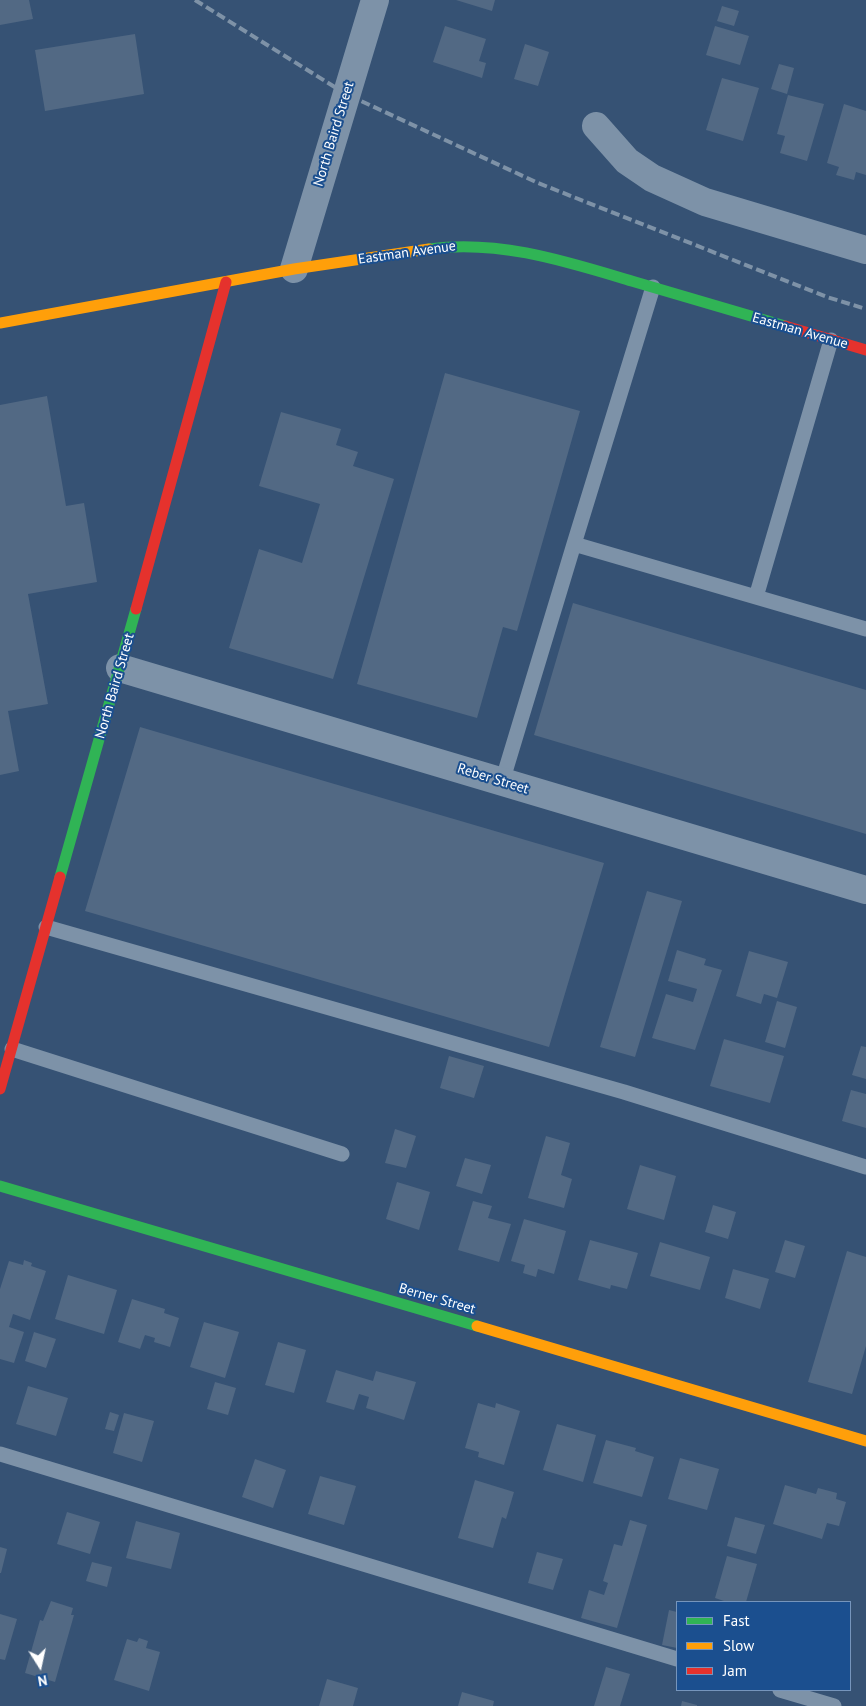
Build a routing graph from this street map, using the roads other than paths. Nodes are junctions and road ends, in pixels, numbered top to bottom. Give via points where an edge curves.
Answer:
1 (375, 0) edge
2 (596, 126) dead end
3 (866, 250) edge
4 (294, 269) junction
5 (226, 282) junction
6 (653, 287) junction
7 (0, 323) edge
8 (831, 340) junction
9 (866, 350) edge
10 (574, 544) junction
11 (756, 597) junction
12 (866, 629) edge
13 (120, 668) junction
14 (502, 782) junction
15 (866, 890) edge
16 (46, 927) junction
17 (12, 1049) junction
18 (0, 1089) edge
19 (342, 1154) dead end
20 (866, 1167) edge
21 (0, 1186) edge
22 (866, 1441) edge
23 (0, 1454) edge
24 (676, 1659) edge
25 (783, 1691) edge
26 (834, 1706) edge

1 - 4 street, North Baird Street
2 - 3 street via 627,161 652,178 705,202
4 - 5 street, Eastman Avenue
4 - 6 street, Eastman Avenue via 458,245 504,249 568,262
5 - 7 street, Eastman Avenue
5 - 13 street, North Baird Street
6 - 8 street, Eastman Avenue
6 - 10 lane
8 - 9 street, Eastman Avenue
8 - 11 lane
10 - 11 lane
10 - 14 lane
11 - 12 lane
13 - 14 street, Reber Street
13 - 16 street, North Baird Street
14 - 15 street, Reber Street
16 - 17 street, North Baird Street
16 - 20 lane via 614,1090
17 - 18 street, North Baird Street
17 - 19 lane
21 - 22 street, Berner Street
23 - 24 lane
25 - 26 lane

